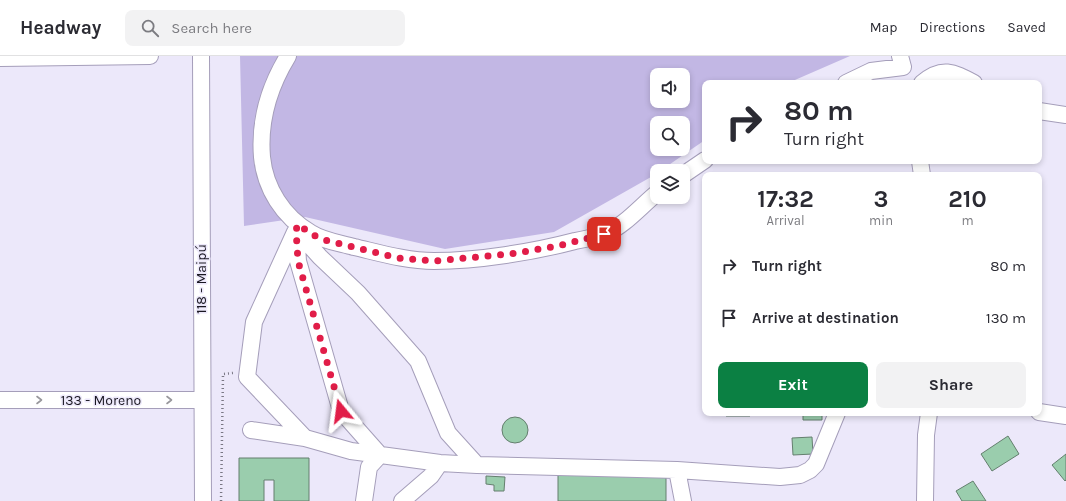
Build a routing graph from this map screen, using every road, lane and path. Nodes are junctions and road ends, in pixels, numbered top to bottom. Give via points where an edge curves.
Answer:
1 (150, 56) edge
2 (201, 56) edge
3 (288, 56) edge
4 (0, 58) edge
5 (901, 62) edge
6 (852, 80) edge
7 (918, 80) edge
8 (925, 80) edge
9 (969, 80) edge
10 (1042, 111) edge
11 (1066, 115) edge
12 (702, 162) edge
13 (690, 170) edge
14 (650, 199) edge
15 (297, 227) junction
16 (0, 400) edge
17 (202, 400) junction
18 (1042, 412) edge
19 (836, 416) edge
20 (929, 416) edge
21 (1066, 416) edge
22 (252, 430) dead end
23 (305, 438) junction
24 (380, 455) junction
25 (440, 463) junction
26 (477, 465) junction
27 (677, 470) junction
28 (203, 501) edge
29 (364, 501) edge
30 (402, 501) edge
31 (683, 501) edge
32 (925, 501) edge

1 - 4 street
2 - 17 street, 118 - Maipú
3 - 15 street via 273,85 264,111 261,143 263,165 270,188
5 - 6 street via 870,71
5 - 7 street
8 - 9 street via 933,74 944,72 958,74
10 - 11 street
12 - 13 street
14 - 15 street via 604,234 558,246 510,254 434,261 398,258 325,240
15 - 23 street via 254,322 247,377
15 - 24 street via 298,261 341,411
15 - 26 street via 418,361 448,433
16 -> 17 street, 133 - Moreno
17 - 28 street, 118 - Maipú
18 - 21 street
19 - 27 street via 816,464 800,475 780,477
20 - 32 street
22 - 23 street
23 - 24 street
24 - 25 street
24 - 29 street via 369,467
25 - 26 street
25 - 30 street via 430,476
26 - 27 street
27 - 31 street

